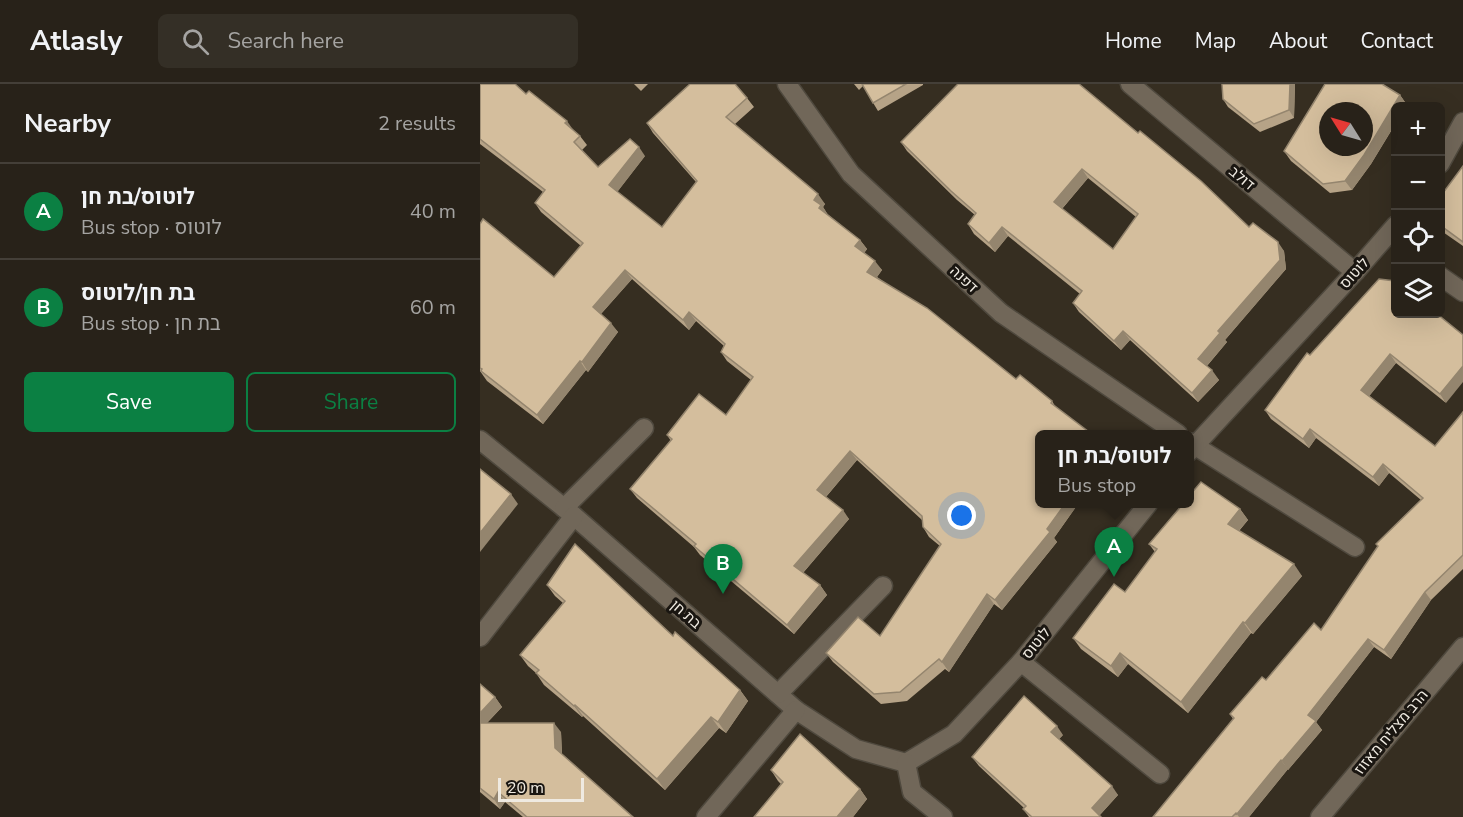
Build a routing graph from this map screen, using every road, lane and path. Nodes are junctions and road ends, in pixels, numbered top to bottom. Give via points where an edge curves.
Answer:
1 (786, 84) edge
2 (1130, 84) edge
3 (1463, 122) edge
4 (1444, 156) edge
5 (1391, 236) edge
6 (1354, 272) junction
7 (1445, 279) edge
8 (1463, 292) edge
9 (644, 428) dead end
10 (1171, 430) edge
11 (480, 440) edge
12 (1194, 444) edge
13 (1194, 449) edge
14 (1145, 508) edge
15 (569, 512) junction
16 (1355, 547) dead end
17 (883, 586) dead end
18 (480, 637) edge
19 (1463, 646) edge
20 (1021, 662) junction
21 (778, 694) junction
22 (796, 710) junction
23 (906, 763) junction
24 (1160, 774) dead end
25 (706, 817) edge
26 (943, 817) edge
27 (1320, 817) edge

1 - 10 street, דפנה via 851,174 1001,313
2 - 6 street, דולב
3 - 4 street
5 - 6 street, לוטוס
6 - 12 street, לוטוס
7 - 8 street
9 - 15 street
11 - 15 street, בת חן
13 - 16 street
14 - 20 street, לוטוס
15 - 18 street
15 - 21 street, בת חן
17 - 21 street
19 - 27 street, הרב מצליח מאזוז
20 - 23 street, לוטוס via 954,735
20 - 24 street
21 - 22 street, בת חן
22 - 23 street, בת חן via 856,748
22 - 25 street
23 - 26 street via 912,792

